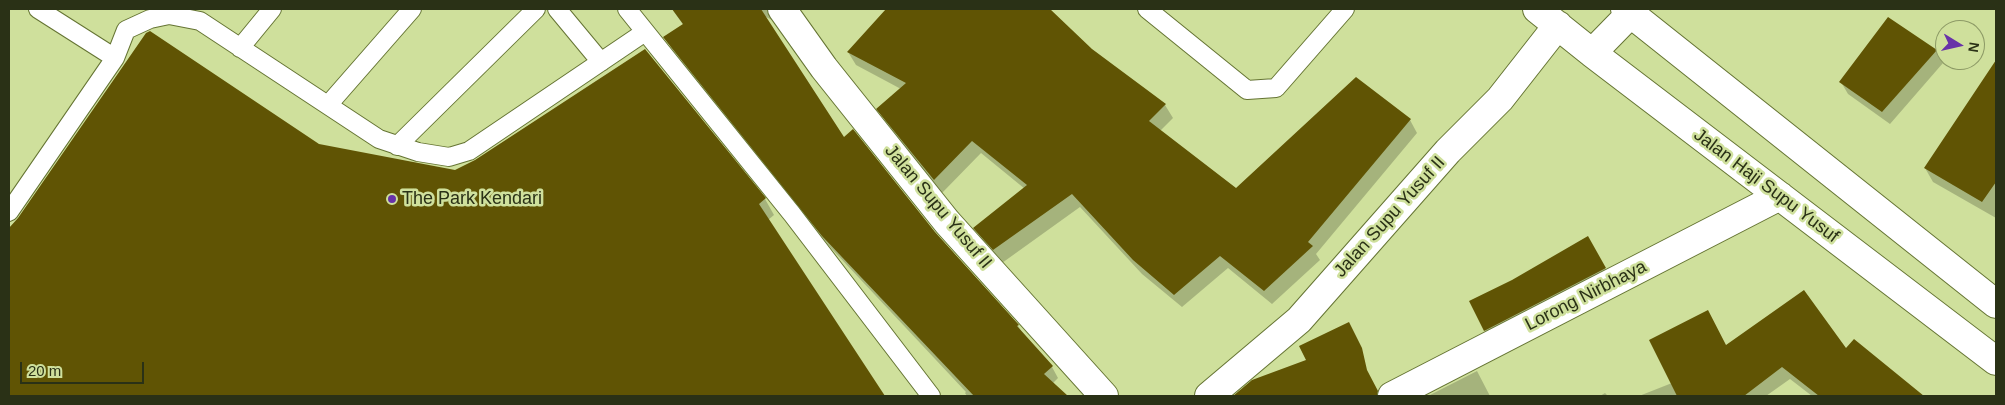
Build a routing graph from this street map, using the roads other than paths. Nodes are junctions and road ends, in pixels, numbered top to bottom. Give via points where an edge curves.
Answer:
1 (38, 9) edge
2 (272, 9) edge
3 (412, 9) edge
4 (536, 9) edge
5 (557, 9) edge
6 (627, 9) edge
7 (782, 9) edge
8 (1147, 9) edge
9 (1345, 9) edge
10 (1630, 10) edge
11 (153, 14) edge
12 (1548, 17) edge
13 (645, 32) junction
14 (240, 48) junction
15 (1592, 53) junction
16 (115, 58) junction
17 (601, 62) junction
18 (328, 105) junction
19 (397, 146) junction
20 (1780, 196) junction
21 (9, 212) edge
22 (1996, 304) edge
23 (1996, 361) edge
24 (931, 396) edge
25 (1104, 396) edge
26 (1209, 396) edge
27 (1392, 396) edge

1 - 16 lane
2 - 14 lane
3 - 18 lane
4 - 19 lane
5 - 17 lane
6 - 13 lane
7 - 25 street, Jalan Supu Yusuf II via 824,68 947,222
8 - 9 lane via 1247,90 1276,88
10 - 15 street
10 - 22 street
11 - 14 lane via 200,21
11 - 16 lane via 126,30
12 - 15 street, Jalan Haji Supu Yusuf
12 - 26 street, Jalan Supu Yusuf II via 1500,99 1448,151 1299,320
13 - 17 lane
13 - 24 lane via 792,214
14 - 18 lane
15 - 20 street, Jalan Haji Supu Yusuf
16 - 21 lane
17 - 19 lane via 469,151 449,157
18 - 19 lane via 379,139
20 - 23 street, Jalan Haji Supu Yusuf
20 - 27 street, Lorong Nirbhaya

